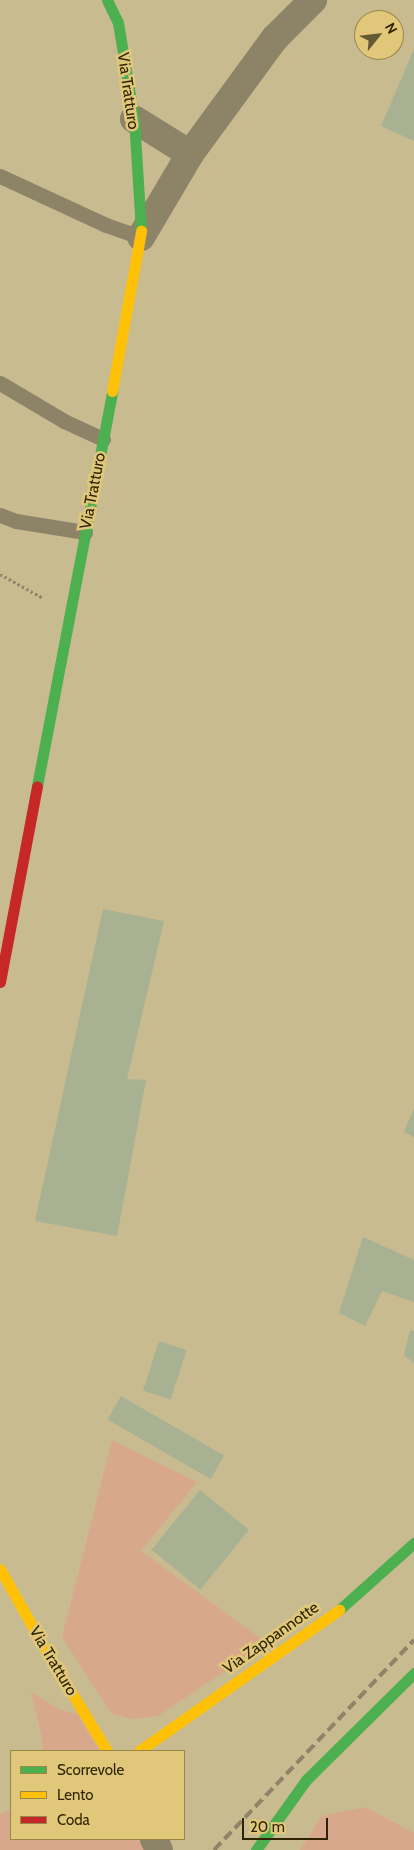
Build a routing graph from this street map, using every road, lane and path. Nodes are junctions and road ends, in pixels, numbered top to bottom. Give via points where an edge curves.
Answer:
1 (107, 0) edge
2 (313, 0) edge
3 (134, 119) junction
4 (190, 154) junction
5 (0, 176) edge
6 (141, 237) junction
7 (0, 383) edge
8 (103, 439) junction
9 (0, 515) edge
10 (85, 532) junction
11 (0, 574) edge
12 (70, 612) junction
13 (0, 982) edge
14 (414, 1543) edge
15 (0, 1569) edge
16 (414, 1673) edge
17 (106, 1750) edge
18 (141, 1750) edge
19 (256, 1850) edge

1 - 3 street, Via Tratturo via 118,23
2 - 4 street via 275,38
3 - 4 street
3 - 6 street, Via Tratturo
4 - 6 street
5 - 6 lane via 106,225
6 - 8 street, Via Tratturo
7 - 8 lane via 64,421
8 - 10 street, Via Tratturo
9 - 10 lane via 16,521
10 - 12 street, Via Tratturo
11 - 12 path
12 - 13 street, Via Tratturo
14 - 18 street, Via Zappannotte via 349,1603
15 - 17 street, Via Tratturo
16 - 19 street via 306,1780

